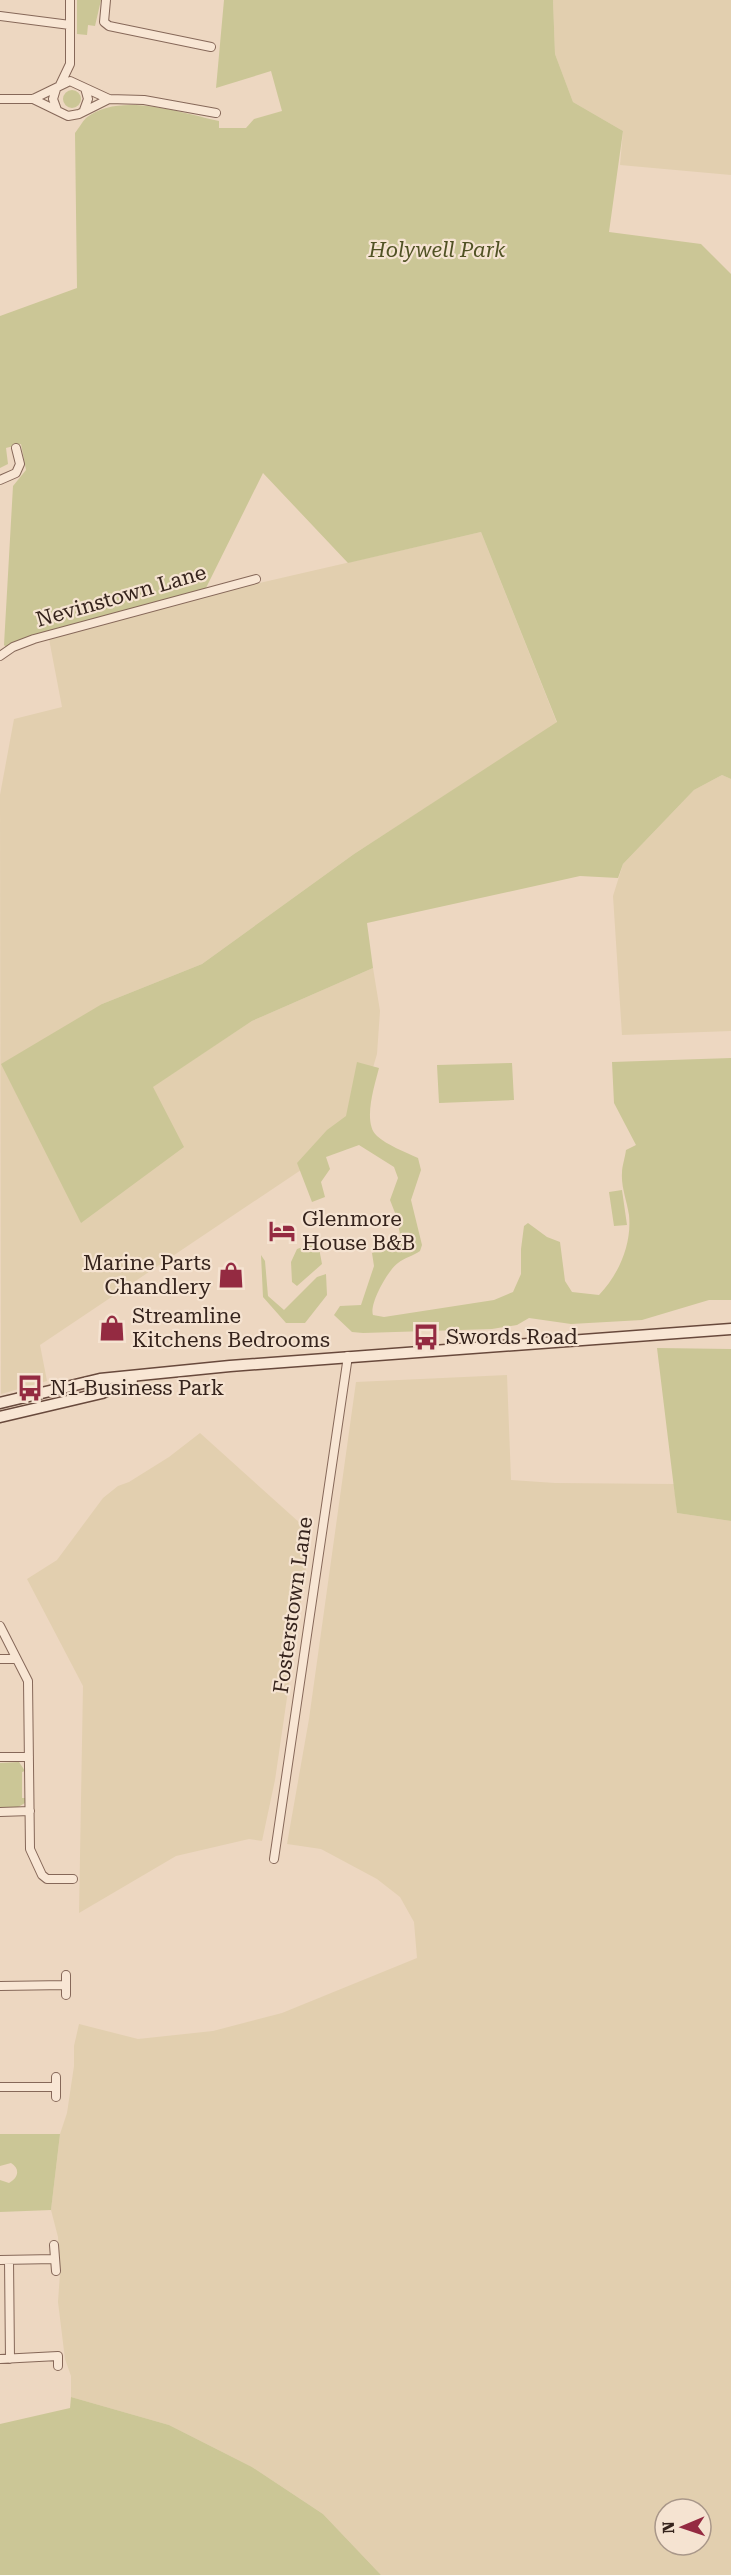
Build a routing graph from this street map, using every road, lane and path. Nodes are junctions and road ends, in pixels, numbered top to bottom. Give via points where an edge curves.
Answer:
1 (70, 0) edge
2 (106, 0) edge
3 (0, 16) edge
4 (70, 25) junction
5 (211, 47) dead end
6 (70, 64) junction
7 (83, 86) junction
8 (58, 87) junction
9 (0, 99) edge
10 (33, 99) junction
11 (110, 99) junction
12 (57, 110) junction
13 (84, 110) junction
14 (216, 113) dead end
15 (16, 448) dead end
16 (0, 480) edge
17 (256, 579) dead end
18 (0, 656) edge
19 (731, 1329) edge
20 (348, 1356) junction
21 (140, 1376) junction
22 (0, 1402) edge
23 (0, 1418) edge
24 (0, 1626) edge
25 (0, 1659) edge
26 (16, 1659) junction
27 (0, 1757) edge
28 (29, 1757) junction
29 (30, 1811) junction
30 (0, 1812) edge
31 (274, 1859) dead end
32 (73, 1880) dead end
33 (66, 1975) dead end
34 (66, 1985) junction
35 (0, 1986) edge
36 (66, 1995) dead end
37 (56, 2077) dead end
38 (0, 2087) edge
39 (56, 2087) junction
40 (56, 2097) dead end
41 (54, 2245) dead end
42 (55, 2259) junction
43 (4, 2260) edge
44 (56, 2271) dead end
45 (0, 2359) edge
46 (10, 2359) junction
47 (58, 2366) dead end

1 - 4 street
2 - 5 street via 104,22 109,26
3 - 4 street
4 - 6 street
6 - 7 street
6 - 8 street
7 - 8 street via 70,81
7 - 11 street
7 - 13 street via 88,99
8 - 10 street
8 - 12 street via 53,99
9 - 10 street
10 - 12 street
11 - 13 street
11 - 14 street via 144,100
12 - 13 street via 68,116
15 - 16 street via 20,464 16,473
17 - 18 street, Nevinstown Lane via 34,639
19 - 20 main road
20 - 21 main road
20 - 31 street, Fosterstown Lane
21 - 22 main road via 100,1379
21 - 23 main road via 102,1393
24 - 26 street
25 - 26 street
26 - 28 street via 28,1681
27 - 28 street
28 - 29 street
29 - 30 street
29 - 32 street via 30,1849 42,1875 53,1880
33 - 34 street
34 - 35 street
34 - 36 street
37 - 39 street
38 - 39 street
39 - 40 street
41 - 42 street
42 - 43 street
42 - 44 street
43 - 46 street
45 - 46 street
46 - 47 street via 58,2356

